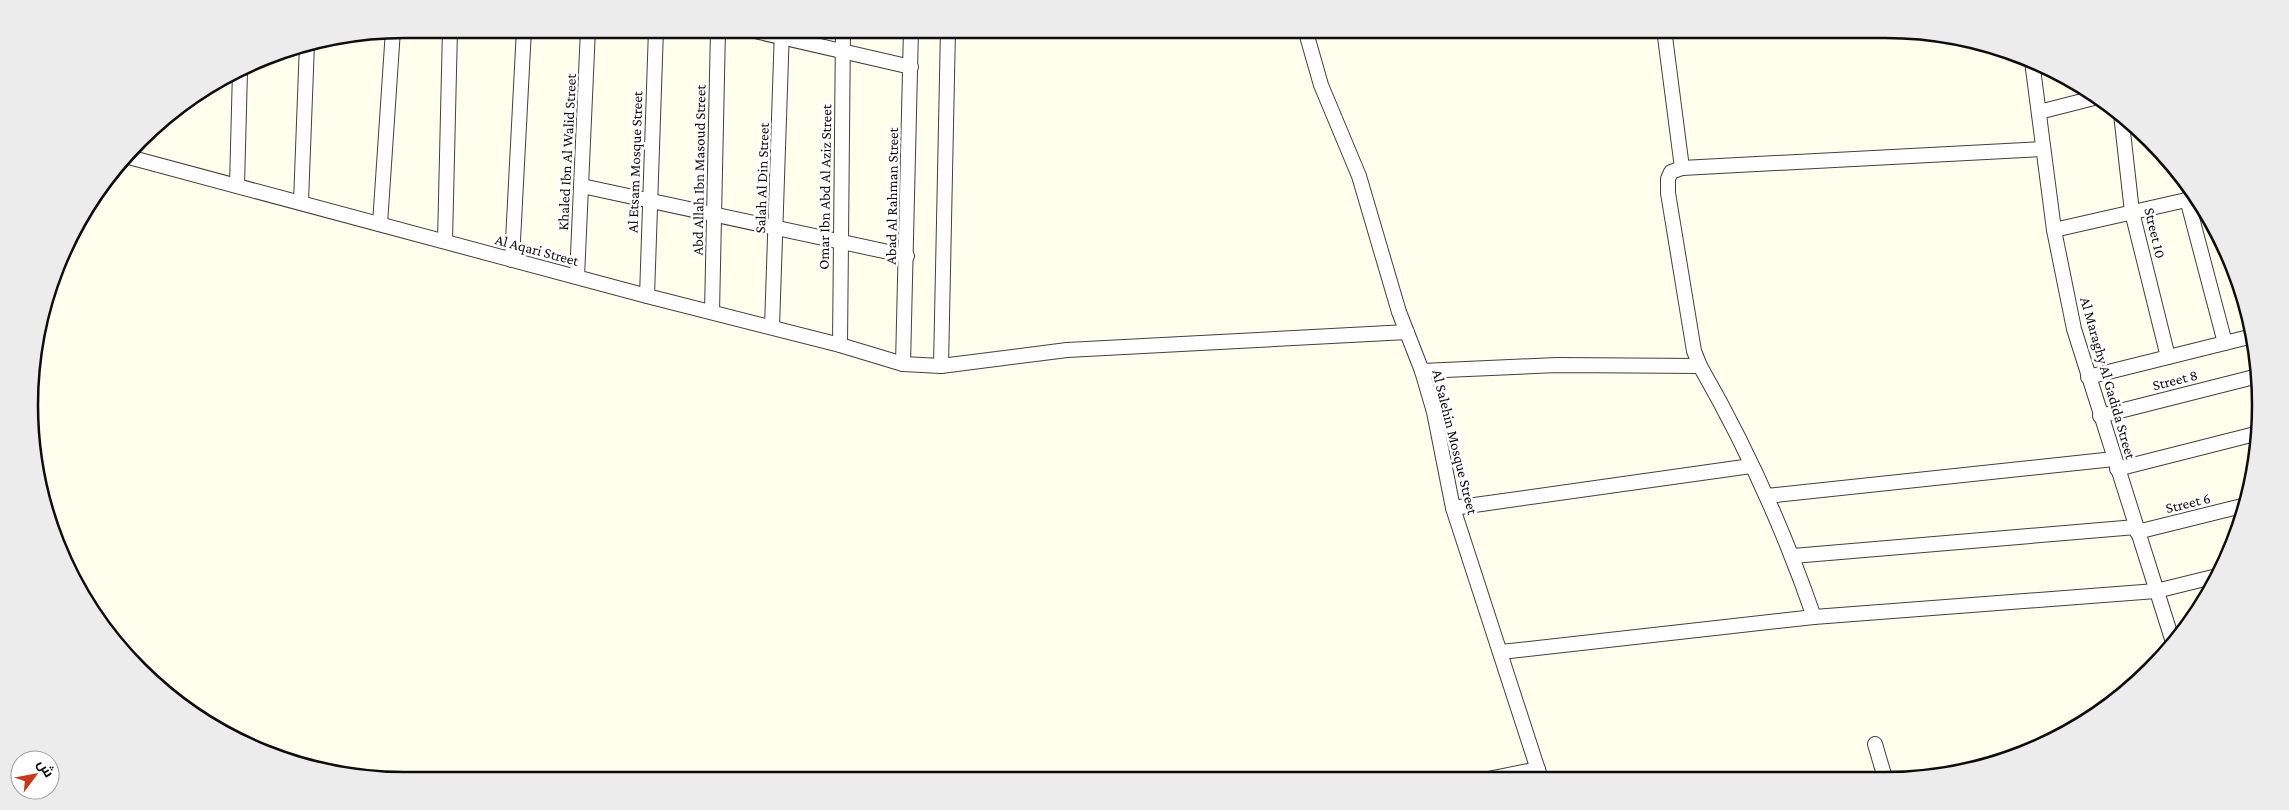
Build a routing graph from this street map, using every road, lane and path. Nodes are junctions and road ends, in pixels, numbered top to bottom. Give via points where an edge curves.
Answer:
1 (392, 38) edge
2 (450, 38) edge
3 (524, 38) edge
4 (588, 38) edge
5 (656, 38) edge
6 (718, 38) edge
7 (782, 38) edge
8 (799, 38) edge
9 (843, 38) edge
10 (911, 38) edge
11 (948, 38) edge
12 (1308, 38) edge
13 (1665, 38) edge
14 (307, 51) edge
15 (843, 51) junction
16 (911, 67) junction
17 (2033, 69) edge
18 (240, 76) edge
19 (2089, 99) edge
20 (2039, 112) junction
21 (2122, 126) edge
22 (2043, 149) junction
23 (133, 158) edge
24 (1682, 168) junction
25 (237, 185) junction
26 (582, 186) junction
27 (2188, 199) edge
28 (650, 201) junction
29 (301, 202) junction
30 (2194, 208) edge
31 (2132, 212) junction
32 (715, 214) junction
33 (380, 224) junction
34 (776, 228) junction
35 (2054, 230) junction
36 (841, 241) junction
37 (445, 242) junction
38 (907, 256) junction
39 (512, 260) junction
40 (577, 277) junction
41 (647, 296) junction
42 (712, 312) junction
43 (772, 327) junction
44 (1408, 332) junction
45 (2245, 338) edge
46 (2225, 343) junction
47 (840, 345) junction
48 (2168, 357) junction
49 (903, 364) junction
50 (942, 366) junction
51 (1700, 366) junction
52 (1422, 371) junction
53 (2088, 377) junction
54 (2251, 378) edge
55 (2100, 416) junction
56 (2250, 435) edge
57 (2116, 464) junction
58 (1751, 466) junction
59 (1766, 496) junction
60 (2237, 507) edge
61 (1454, 508) junction
62 (2137, 529) junction
63 (1793, 556) junction
64 (2208, 578) edge
65 (2156, 591) junction
66 (1814, 617) junction
67 (2171, 635) edge
68 (1501, 652) junction
69 (1875, 744) dead end
70 (1538, 772) edge
71 (1883, 772) edge

1 - 33 street
2 - 37 street
3 - 39 street
4 - 26 street, Khaled Ibn Al Walid Street
5 - 28 street, Al Etsam Mosque Street
6 - 32 street, Abd Allah Ibn Masoud Street
7 - 34 street, Salah Al Din Street
8 - 15 street
9 - 15 street, Omar Ibn Abd Al Aziz Street
10 - 16 street, Abad Al Rahman Street
11 - 50 street
12 - 44 street, Al Salehin Mosque Street via 1321,84 1359,176
13 - 24 street
14 - 29 street
15 - 16 street
15 - 36 street, Omar Ibn Abd Al Aziz Street
16 - 38 street, Abad Al Rahman Street
17 - 20 street, Al Maraghy Al Gadida Street
18 - 25 street
19 - 20 street
20 - 22 street, Al Maraghy Al Gadida Street
21 - 31 street, Street 10
22 - 24 street
22 - 35 street, Al Maraghy Al Gadida Street
23 - 25 street, Al Aqari Street
24 - 51 street via 1672,172 1668,185 1693,342
25 - 29 street, Al Aqari Street
26 - 28 street
26 - 40 street, Khaled Ibn Al Walid Street
27 - 31 street
28 - 32 street
28 - 41 street, Al Etsam Mosque Street
29 - 33 street, Al Aqari Street
30 - 46 street
31 - 35 street
31 - 48 street, Street 10
32 - 34 street
32 - 42 street, Abd Allah Ibn Masoud Street
33 - 37 street, Al Aqari Street
34 - 36 street
34 - 43 street, Salah Al Din Street
35 - 53 street, Al Maraghy Al Gadida Street via 2074,328
36 - 38 street
36 - 47 street, Omar Ibn Abd Al Aziz Street
37 - 39 street, Al Aqari Street
38 - 49 street, Abad Al Rahman Street
39 - 40 street, Al Aqari Street
40 - 41 street, Al Aqari Street
41 - 42 street, Al Aqari Street
42 - 43 street, Al Aqari Street
43 - 47 street, Al Aqari Street
44 - 50 street, Al Aqari Street via 1068,350
44 - 52 street, Al Salehin Mosque Street
45 - 46 street
46 - 48 street
47 - 49 street, Al Aqari Street
48 - 53 street
49 - 50 street, Al Aqari Street
51 - 52 street via 1557,365
51 - 58 street
52 - 61 street, Al Salehin Mosque Street
53 - 55 street, Al Maraghy Al Gadida Street
54 - 55 street, Street 8
55 - 57 street, Al Maraghy Al Gadida Street
56 - 57 street
57 - 59 street
57 - 62 street, Al Maraghy Al Gadida Street
58 - 59 street
58 - 61 street
59 - 63 street
60 - 62 street, Street 6
61 - 68 street, Al Salehin Mosque Street
62 - 63 street, Street 6
62 - 65 street, Al Maraghy Al Gadida Street
63 - 66 street
64 - 65 street
65 - 66 street
65 - 67 street, Al Maraghy Al Gadida Street
66 - 68 street
68 - 70 street, Al Salehin Mosque Street
69 - 71 street

